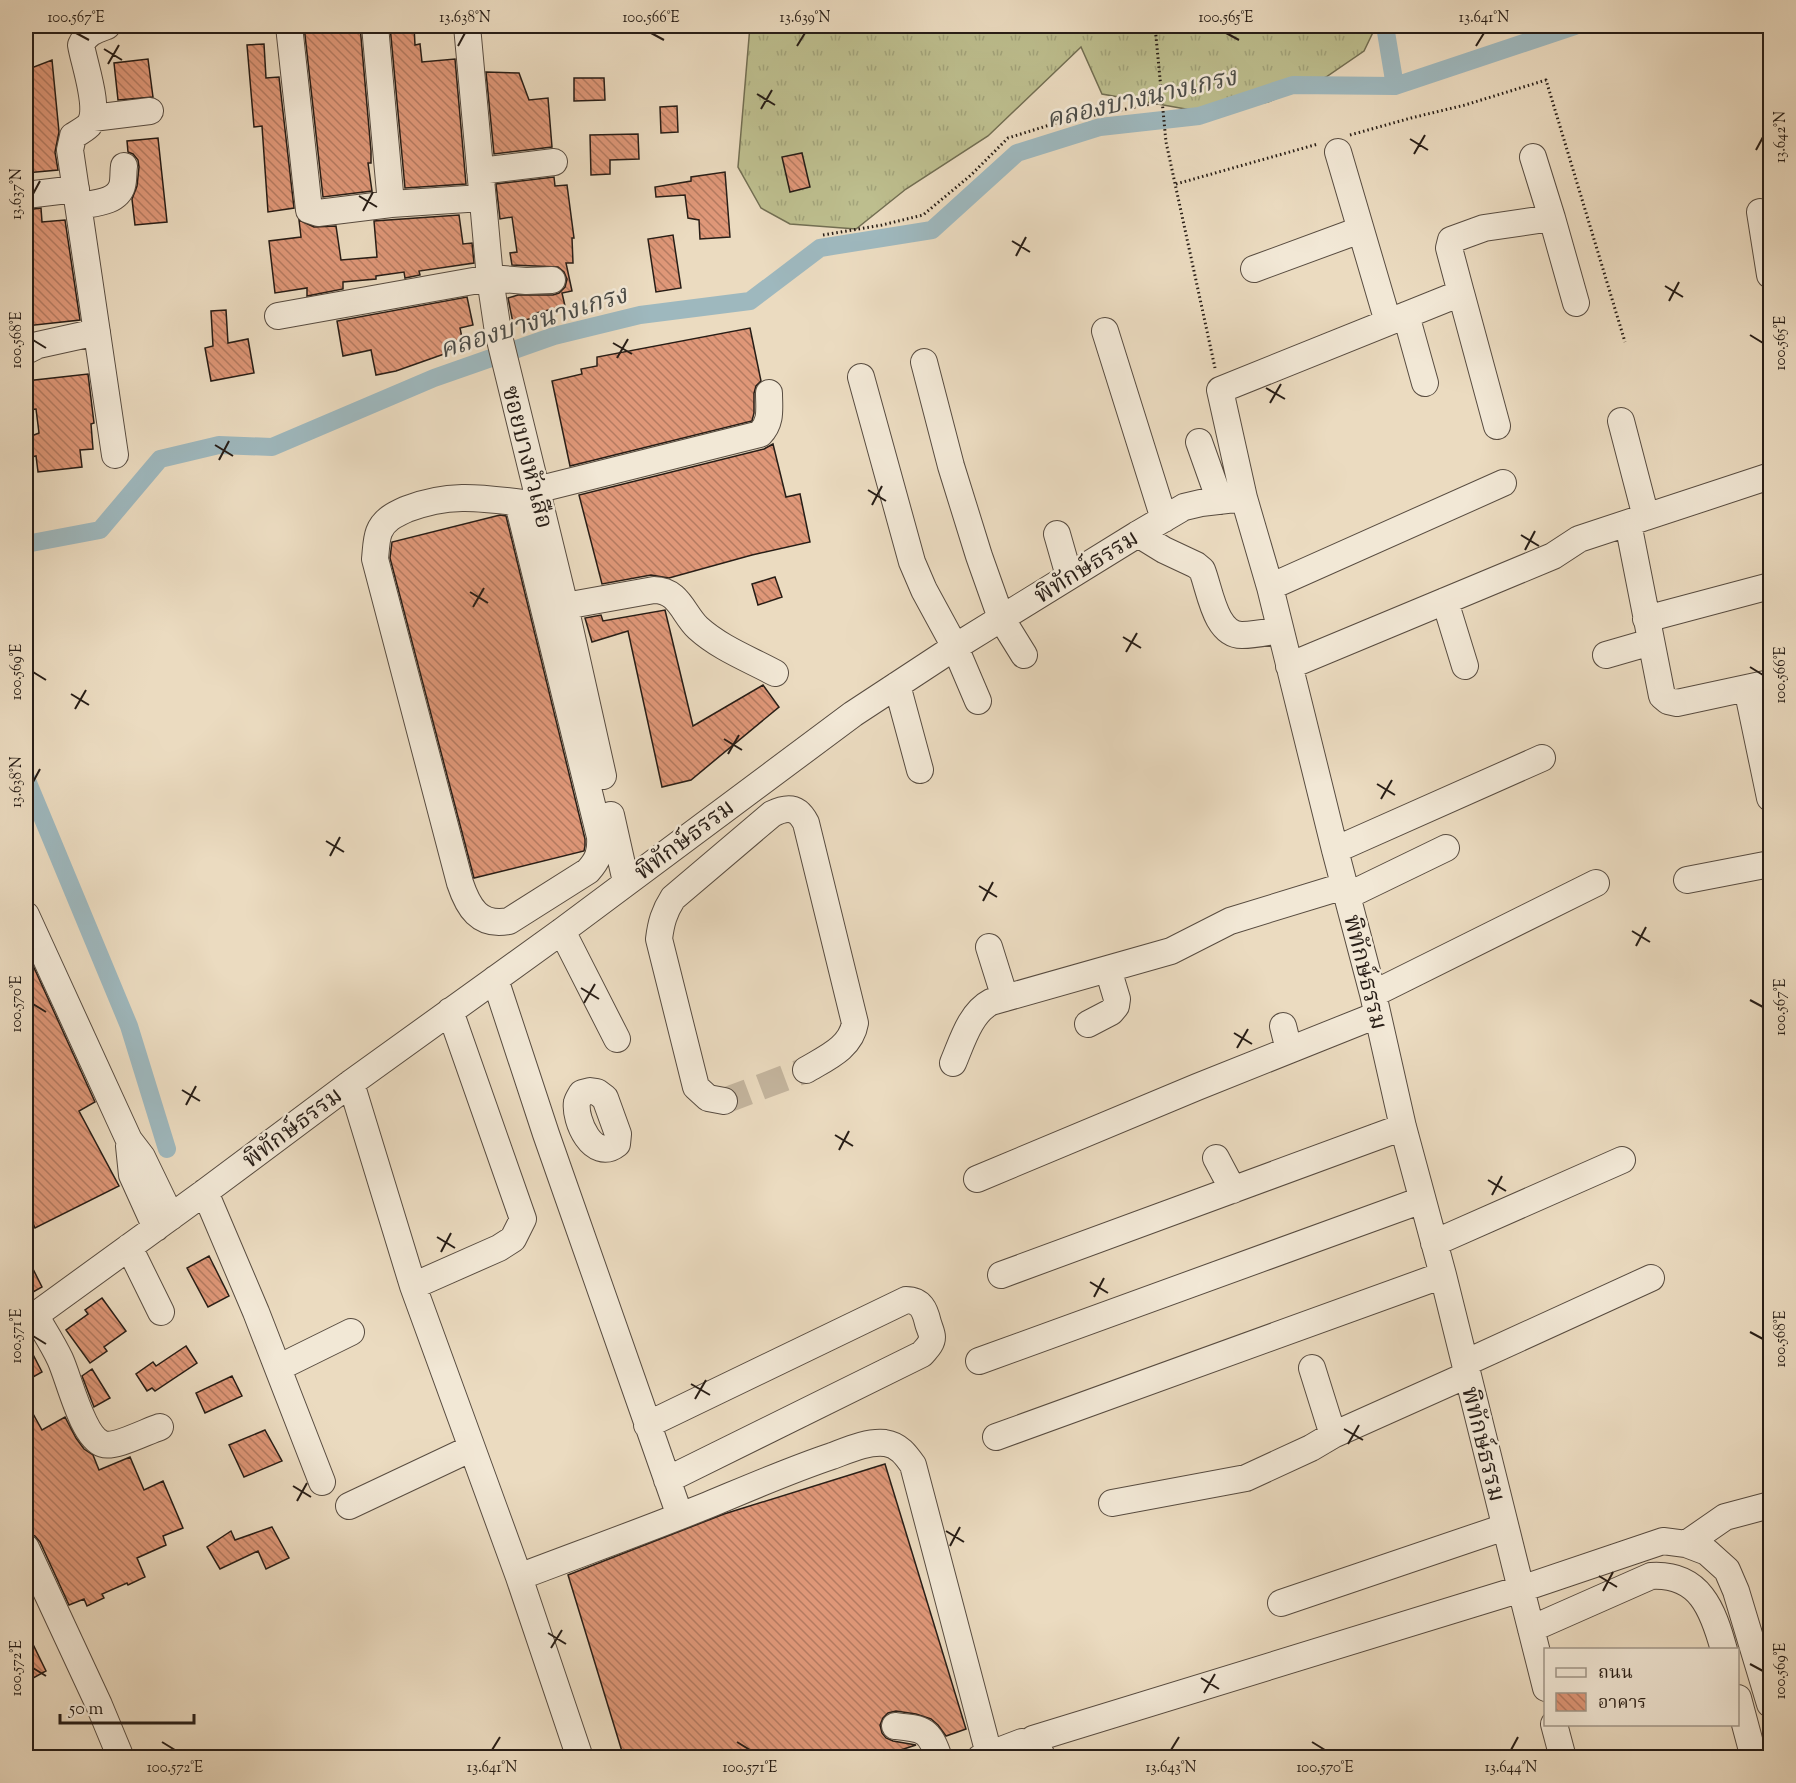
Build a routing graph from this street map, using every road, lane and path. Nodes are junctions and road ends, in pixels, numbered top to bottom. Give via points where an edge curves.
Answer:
1 (106, 26) edge
2 (288, 26) edge
3 (375, 26) edge
4 (467, 26) edge
5 (1155, 26) edge
6 (1161, 102) junction
7 (150, 111) dead end
8 (93, 118) junction
9 (1335, 144) junction
10 (1533, 157) dead end
11 (554, 162) dead end
12 (124, 166) dead end
13 (480, 171) junction
14 (1176, 184) junction
15 (26, 195) edge
16 (77, 197) junction
17 (482, 198) junction
18 (391, 204) junction
19 (1760, 212) dead end
20 (1552, 218) junction
21 (1360, 230) junction
22 (823, 235) dead end
23 (1254, 269) dead end
24 (1770, 275) edge
25 (490, 278) junction
26 (552, 280) dead end
27 (1461, 293) junction
28 (1576, 303) dead end
29 (278, 316) dead end
30 (1397, 319) junction
31 (1106, 331) dead end
32 (97, 332) junction
33 (1625, 342) dead end
34 (26, 351) edge
35 (924, 362) dead end
36 (861, 377) dead end
37 (1425, 383) dead end
38 (1220, 390) junction
39 (769, 393) dead end
40 (1621, 421) dead end
41 (1497, 426) dead end
42 (1199, 442) dead end
43 (115, 455) dead end
44 (1770, 476) edge
45 (1503, 483) dead end
46 (1232, 499) junction
47 (532, 500) junction
48 (1164, 519) junction
49 (1637, 520) junction
50 (1057, 534) dead end
51 (1138, 534) junction
52 (1069, 576) junction
53 (1770, 586) edge
54 (1270, 587) junction
55 (1445, 602) junction
56 (565, 606) junction
57 (1001, 618) junction
58 (1280, 630) junction
59 (1649, 631) junction
60 (955, 647) junction
61 (1024, 655) dead end
62 (1606, 655) dead end
63 (1289, 666) junction
64 (1465, 666) dead end
65 (775, 673) dead end
66 (897, 685) junction
67 (1759, 686) edge
68 (978, 701) dead end
69 (1542, 759) dead end
70 (920, 770) dead end
71 (1770, 798) edge
72 (697, 830) junction
73 (1446, 848) dead end
74 (1335, 850) junction
75 (717, 860) junction
76 (1770, 864) edge
77 (1687, 880) dead end
78 (626, 882) junction
79 (1596, 883) dead end
80 (1345, 891) junction
81 (26, 915) edge
82 (562, 931) junction
83 (989, 947) dead end
84 (1108, 969) junction
85 (495, 978) junction
86 (1005, 998) junction
87 (1375, 1004) junction
88 (450, 1011) junction
89 (1088, 1024) dead end
90 (617, 1039) dead end
91 (953, 1063) dead end
92 (806, 1070) tunnel mouth
93 (351, 1083) junction
94 (724, 1101) dead end
95 (580, 1122) dead end
96 (1403, 1127) junction
97 (546, 1134) junction
98 (1216, 1158) dead end
99 (1622, 1160) dead end
100 (977, 1179) dead end
101 (1233, 1190) junction
102 (205, 1192) junction
103 (1422, 1200) junction
104 (163, 1223) junction
105 (1434, 1243) junction
106 (129, 1247) junction
107 (1001, 1275) dead end
108 (1443, 1275) junction
109 (1651, 1278) dead end
110 (413, 1286) junction
111 (161, 1312) dead end
112 (30, 1318) edge
113 (351, 1332) dead end
114 (979, 1361) dead end
115 (278, 1368) junction
116 (1312, 1368) dead end
117 (1466, 1369) junction
118 (647, 1425) junction
119 (160, 1427) dead end
120 (1333, 1436) junction
121 (996, 1437) dead end
122 (472, 1448) junction
123 (667, 1480) junction
124 (322, 1482) dead end
125 (1112, 1503) dead end
126 (1770, 1505) edge
127 (349, 1506) dead end
128 (680, 1516) junction
129 (1504, 1527) junction
130 (1686, 1544) junction
131 (27, 1557) edge
132 (519, 1577) junction
133 (1521, 1589) junction
134 (1281, 1603) dead end
135 (1531, 1629) junction
136 (1723, 1648) edge
137 (1544, 1685) edge
138 (1770, 1704) edge
139 (1739, 1705) edge
140 (895, 1726) dead end
141 (1554, 1726) edge
142 (1033, 1746) edge
143 (984, 1756) edge
144 (121, 1758) edge
145 (580, 1758) edge
146 (939, 1758) edge
147 (1563, 1758) edge
148 (1754, 1758) edge

1 - 8 street via 90,33 81,45 94,105
2 - 18 street via 309,210 318,213
3 - 18 street
4 - 13 street, ซอยบางหัวเสือ
5 - 6 path
6 - 14 path
6 - 22 path via 1056,123 1008,138 923,215
7 - 8 street
8 - 16 street via 71,141
9 - 14 path
9 - 21 street
9 - 33 path via 1546,80
10 - 20 street
11 - 13 street
12 - 16 street via 122,187 117,194 107,200
13 - 17 street, ซอยบางหัวเสือ
14 - 38 path
15 - 16 street
16 - 32 street
17 - 18 street
17 - 25 street, ซอยบางหัวเสือ
19 - 24 street
20 - 27 street via 1484,228 1451,240 1449,248
20 - 28 street
21 - 23 street
21 - 30 street
25 - 26 street
25 - 29 street
25 - 47 street, ซอยบางหัวเสือ
27 - 30 street
27 - 41 street
30 - 37 street
30 - 38 street
31 - 48 street
32 - 34 street
32 - 43 street
35 - 57 street via 951,466
36 - 60 street via 912,562
38 - 46 street
39 - 47 street via 770,420 760,434
40 - 49 street
42 - 46 street
44 - 49 street
45 - 54 street
46 - 48 street, พิทักษ์ธรรม via 1184,507
46 - 54 street, พิทักษ์ธรรม
47 - 47 street via 601,847 588,871 508,921 498,923 473,911 460,883 375,559 380,531 397,513 455,497
47 - 56 street, ซอยบางหัวเสือ
48 - 51 street, พิทักษ์ธรรม
49 - 55 street via 1579,539 1553,556
49 - 59 street
50 - 52 street
51 - 52 street, พิทักษ์ธรรม
51 - 58 street via 1202,570 1218,618 1230,632 1240,635
52 - 57 street, พิทักษ์ธรรม
53 - 59 street
54 - 58 street, พิทักษ์ธรรม
55 - 63 street
55 - 64 street
56 - 65 street via 663,590 715,641
56 - 78 street, ซอยบางหัวเสือ
57 - 60 street, พิทักษ์ธรรม
57 - 61 street
58 - 63 street, พิทักษ์ธรรม
59 - 62 street
59 - 67 street via 1662,696 1668,701 1677,703
60 - 66 street, พิทักษ์ธรรม
60 - 68 street
63 - 74 street, พิทักษ์ธรรม
66 - 70 street
66 - 72 street, พิทักษ์ธรรม
67 - 71 street
69 - 74 street
72 - 75 street
72 - 78 street, พิทักษ์ธรรม
73 - 80 street
74 - 80 street, พิทักษ์ธรรม
75 - 92 street via 782,809 797,812 806,823 855,1023 847,1042
75 - 94 street via 673,898 661,922 659,939 696,1087 708,1098
76 - 77 street
78 - 82 street, พิทักษ์ธรรม
79 - 87 street
80 - 84 street via 1230,921 1171,951
80 - 87 street, พิทักษ์ธรรม
81 - 104 street via 129,1140 142,1157
82 - 85 street, พิทักษ์ธรรม
82 - 90 street
83 - 86 street
84 - 86 street
84 - 89 street via 1116,1006
85 - 88 street, พิทักษ์ธรรม
85 - 97 street
86 - 91 street via 981,1007
87 - 96 street, พิทักษ์ธรรม
87 - 100 street via 1286,1038
88 - 93 street, พิทักษ์ธรรม
88 - 110 street via 522,1219 513,1239 499,1248
93 - 102 street, พิทักษ์ธรรม
93 - 110 street
95 - 97 street
96 - 101 street
96 - 103 street, พิทักษ์ธรรม
97 - 118 street
98 - 101 street
99 - 105 street
101 - 107 street
102 - 104 street, พิทักษ์ธรรม
102 - 115 street
103 - 105 street, พิทักษ์ธรรม
103 - 114 street
104 - 106 street, พิทักษ์ธรรม
105 - 108 street, พิทักษ์ธรรม
106 - 111 street
106 - 112 street, พิทักษ์ธรรม
108 - 117 street, พิทักษ์ธรรม
108 - 121 street
109 - 117 street
110 - 122 street
112 - 119 street via 61,1360 81,1415 95,1439 111,1445
113 - 115 street
115 - 124 street
116 - 120 street
117 - 120 street
117 - 129 street, พิทักษ์ธรรม
118 - 123 street
118 - 123 street via 906,1300 920,1304 925,1312 933,1338 922,1354
120 - 125 street via 1246,1478
122 - 127 street
122 - 132 street
123 - 128 street
126 - 130 street via 1725,1517
128 - 132 street
128 - 143 street via 851,1449 885,1443 904,1452 913,1465
129 - 133 street, พิทักษ์ธรรม
129 - 134 street
130 - 133 street via 1663,1541
130 - 138 street via 1707,1552 1727,1570
131 - 144 street
132 - 145 street
133 - 135 street, พิทักษ์ธรรม
133 - 142 street
135 - 136 street via 1651,1576 1668,1575 1701,1595
135 - 137 street, พิทักษ์ธรรม
139 - 148 street
140 - 146 street via 923,1731 932,1739
141 - 147 street
142 - 143 street

